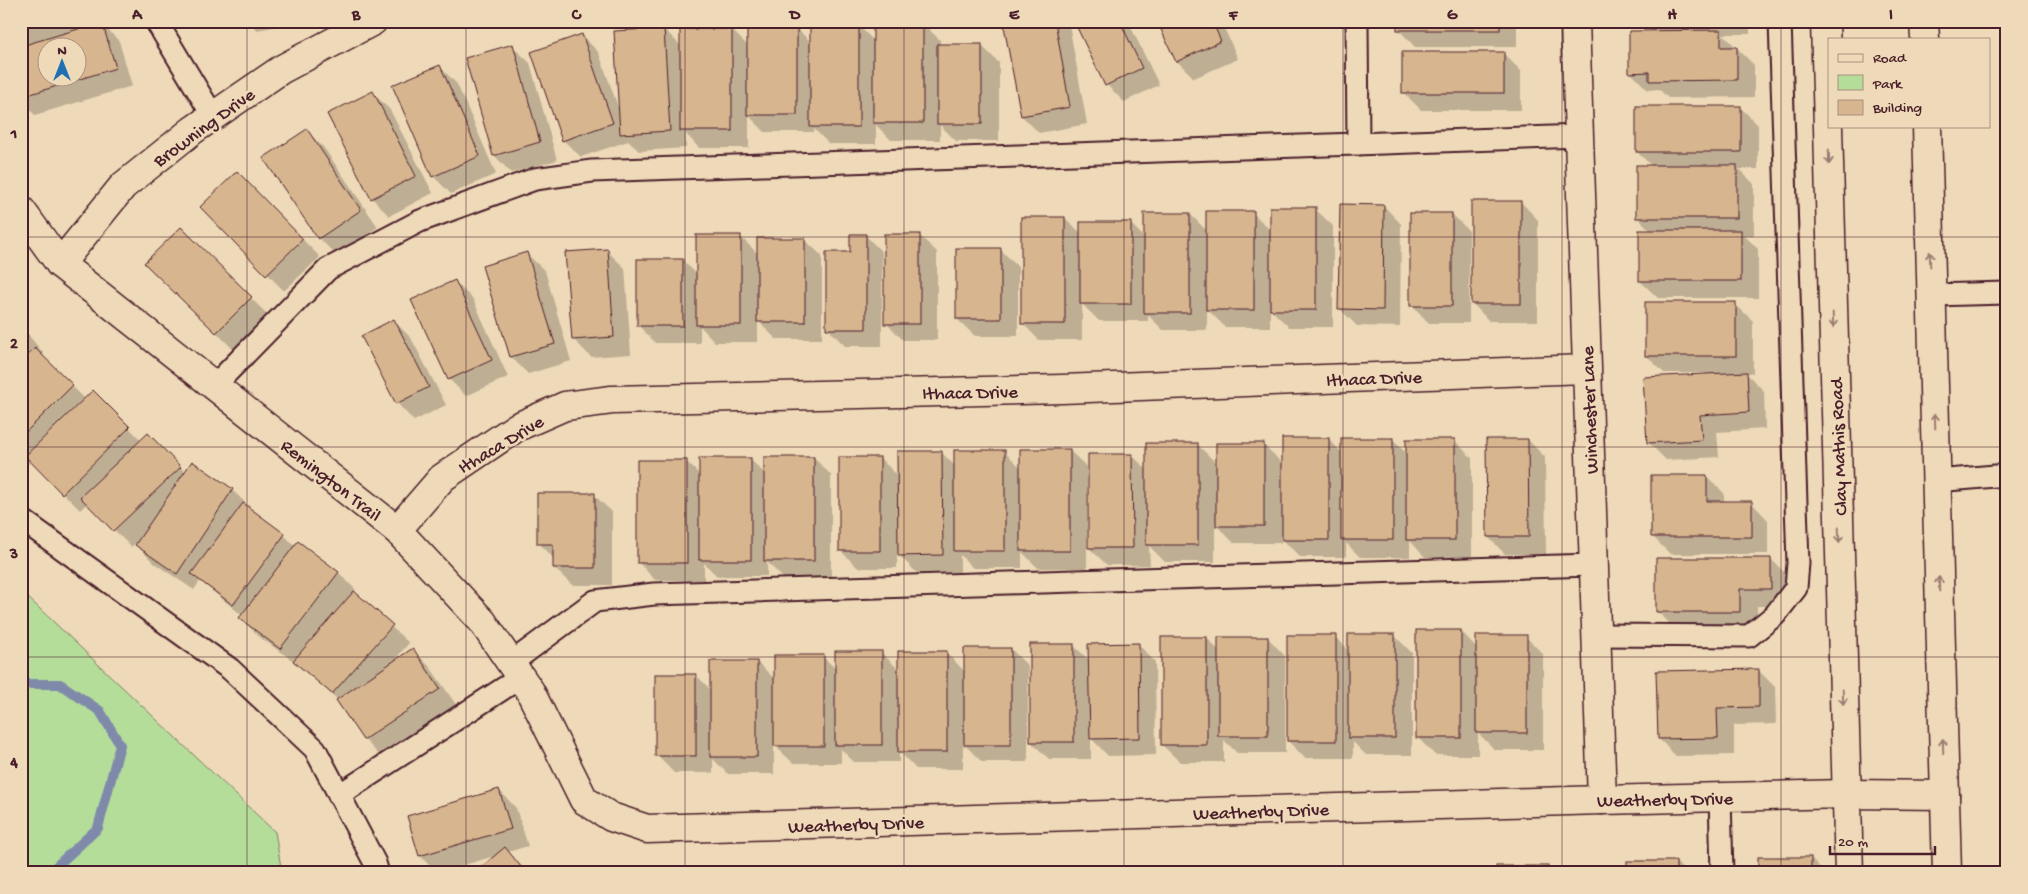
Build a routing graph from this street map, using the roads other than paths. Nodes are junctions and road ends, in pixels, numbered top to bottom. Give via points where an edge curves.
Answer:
1 (156, 21) edge
2 (374, 21) edge
3 (1357, 21) edge
4 (1575, 21) edge
5 (1780, 21) edge
6 (1825, 21) edge
7 (1924, 21) edge
8 (1924, 38) edge
9 (213, 116) junction
10 (1927, 128) edge
11 (1579, 136) junction
12 (1358, 144) junction
13 (21, 210) edge
14 (60, 264) junction
15 (2007, 293) edge
16 (1931, 296) junction
17 (1586, 369) junction
18 (214, 386) junction
19 (2007, 475) edge
20 (1936, 481) junction
21 (21, 519) edge
22 (397, 530) junction
23 (1593, 565) junction
24 (1596, 636) junction
25 (516, 670) junction
26 (1846, 794) junction
27 (339, 795) junction
28 (1945, 795) junction
29 (1720, 797) junction
30 (584, 800) joint
31 (1602, 800) junction
32 (378, 873) edge
33 (1722, 873) edge
34 (1850, 873) edge
35 (1947, 873) edge

1 - 9 lane
2 - 9 street, Browning Drive via 282,69
3 - 12 lane
4 - 11 street, Winchester Lane
5 - 24 lane via 1796,588 1775,615 1749,636
6 -> 26 street, Clay Mathis Road
7 - 8 street
9 - 14 street, Browning Drive via 123,186
16 -> 10 street
11 - 12 lane
11 - 17 street, Winchester Lane
12 - 18 lane via 592,171 535,179 420,221 328,269
13 - 14 street, Remington Trail
14 - 18 street, Remington Trail
15 - 16 lane
20 -> 16 street
17 - 22 street, Ithaca Drive via 1062,389 612,400 565,406 517,428 442,478
17 - 23 street, Winchester Lane
18 - 22 street, Remington Trail
19 - 20 lane
28 -> 20 street
21 - 27 lane via 230,669 315,749
22 - 25 street, Remington Trail via 482,621
23 - 24 street, Winchester Lane
23 - 25 lane via 654,594 595,601
24 - 31 street, Winchester Lane
25 - 27 lane
25 - 30 street, Remington Trail via 530,691
26 - 28 street, Weatherby Drive
26 - 29 street, Weatherby Drive
26 - 34 street, Clay Mathis Road
27 - 32 lane via 376,863
28 - 35 street
29 - 31 street, Weatherby Drive
29 - 33 lane
30 - 31 street, Weatherby Drive via 611,817 647,829

